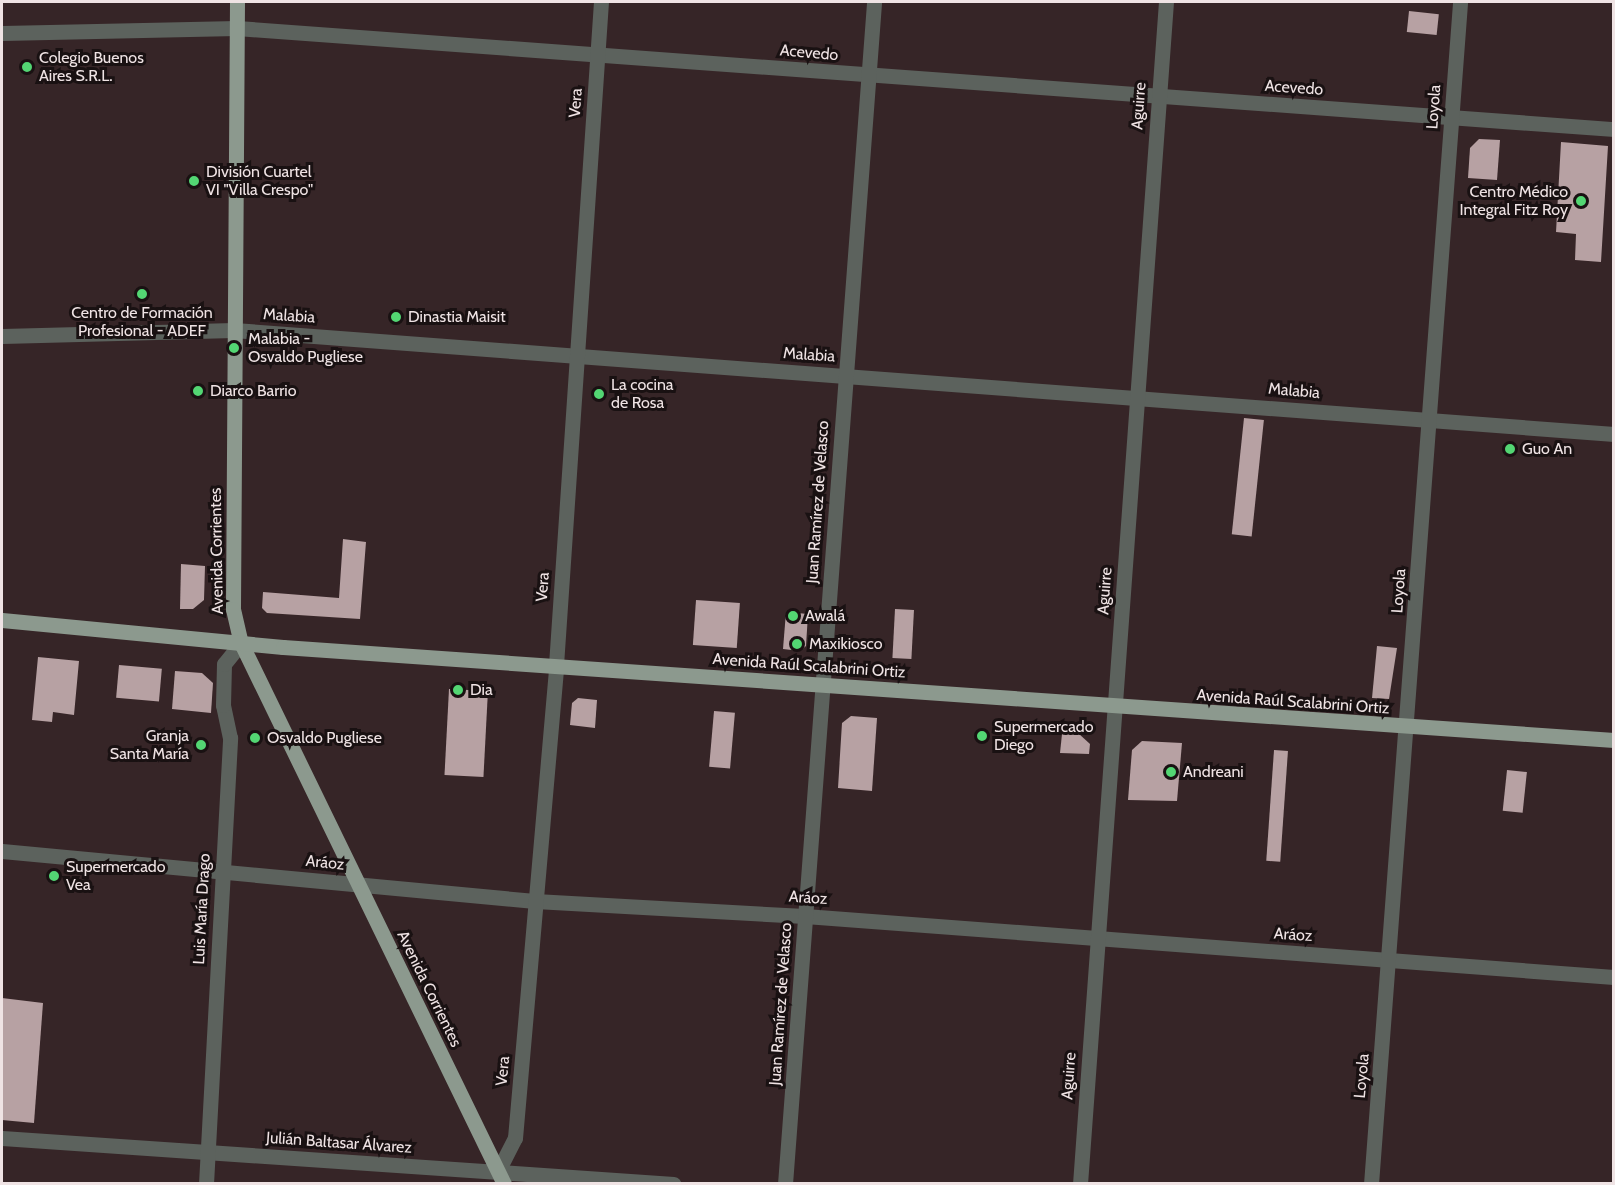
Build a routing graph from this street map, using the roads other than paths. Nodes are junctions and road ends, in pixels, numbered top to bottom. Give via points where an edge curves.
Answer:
1 (237, 2) edge
2 (601, 2) edge
3 (874, 2) edge
4 (1166, 2) edge
5 (1460, 2) edge
6 (237, 28) junction
7 (2, 33) edge
8 (597, 54) junction
9 (868, 76) junction
10 (1158, 97) junction
11 (1452, 117) junction
12 (1614, 129) edge
13 (234, 330) junction
14 (2, 336) edge
15 (577, 357) junction
16 (845, 376) junction
17 (1136, 396) junction
18 (1427, 420) junction
19 (1614, 434) edge
20 (2, 621) edge
21 (241, 643) junction
22 (556, 665) junction
23 (824, 685) junction
24 (1115, 709) junction
25 (1408, 728) junction
26 (1614, 740) edge
27 (2, 851) edge
28 (222, 871) junction
29 (358, 885) junction
30 (535, 901) junction
31 (805, 916) junction
32 (1095, 939) junction
33 (1389, 960) junction
34 (1614, 977) edge
35 (2, 1138) edge
36 (208, 1152) junction
37 (501, 1177) edge
38 (207, 1184) edge
39 (673, 1184) edge
40 (785, 1184) edge
41 (1080, 1184) edge
42 (1371, 1184) edge

1 - 6 main road, Avenida Corrientes
2 - 8 street, Vera
3 - 9 street, Juan Ramírez de Velasco
4 - 10 street, Aguirre
5 - 11 street, Loyola
6 - 7 street, Acevedo via 185,26
6 - 8 street, Acevedo
6 - 13 main road, Avenida Corrientes
8 - 9 street, Acevedo
8 - 15 street, Vera
9 - 10 street, Acevedo
9 - 16 street, Juan Ramírez de Velasco
10 - 11 street, Acevedo
10 - 17 street, Aguirre
11 - 12 street, Acevedo
11 - 18 street, Loyola
13 - 14 street, Malabia
13 - 15 street, Malabia
13 - 21 main road, Avenida Corrientes via 233,609
15 - 16 street, Malabia
15 - 22 street, Vera
16 - 17 street, Malabia
16 - 23 street, Juan Ramírez de Velasco
17 - 18 street, Malabia
17 - 24 street, Aguirre
18 - 19 street, Malabia
18 - 25 street, Loyola
20 - 21 main road, Avenida Raúl Scalabrini Ortiz
21 - 22 main road, Avenida Raúl Scalabrini Ortiz
21 - 28 street, Luis María Drago via 224,664 223,705 230,738
21 - 29 main road, Avenida Corrientes
22 - 23 main road, Avenida Raúl Scalabrini Ortiz
22 - 30 street, Vera
23 - 24 main road, Avenida Raúl Scalabrini Ortiz
23 - 31 street, Juan Ramírez de Velasco
24 - 25 main road, Avenida Raúl Scalabrini Ortiz
24 - 32 street, Aguirre
25 - 26 main road, Avenida Raúl Scalabrini Ortiz
25 - 33 street, Loyola
27 - 28 street, Aráoz
28 - 29 street, Aráoz
28 - 36 street, Luis María Drago
29 - 30 street, Aráoz
29 - 37 main road, Avenida Corrientes
30 - 31 street, Aráoz
30 - 37 street, Vera via 515,1138
31 - 32 street, Aráoz
31 - 40 street, Juan Ramírez de Velasco
32 - 33 street, Aráoz
32 - 41 street, Aguirre
33 - 34 street, Aráoz
33 - 42 street, Loyola
35 - 36 street, Julián Baltasar Álvarez
36 - 37 street, Julián Baltasar Álvarez
36 - 38 street, Luis María Drago
37 - 39 street, Julián Baltasar Álvarez

